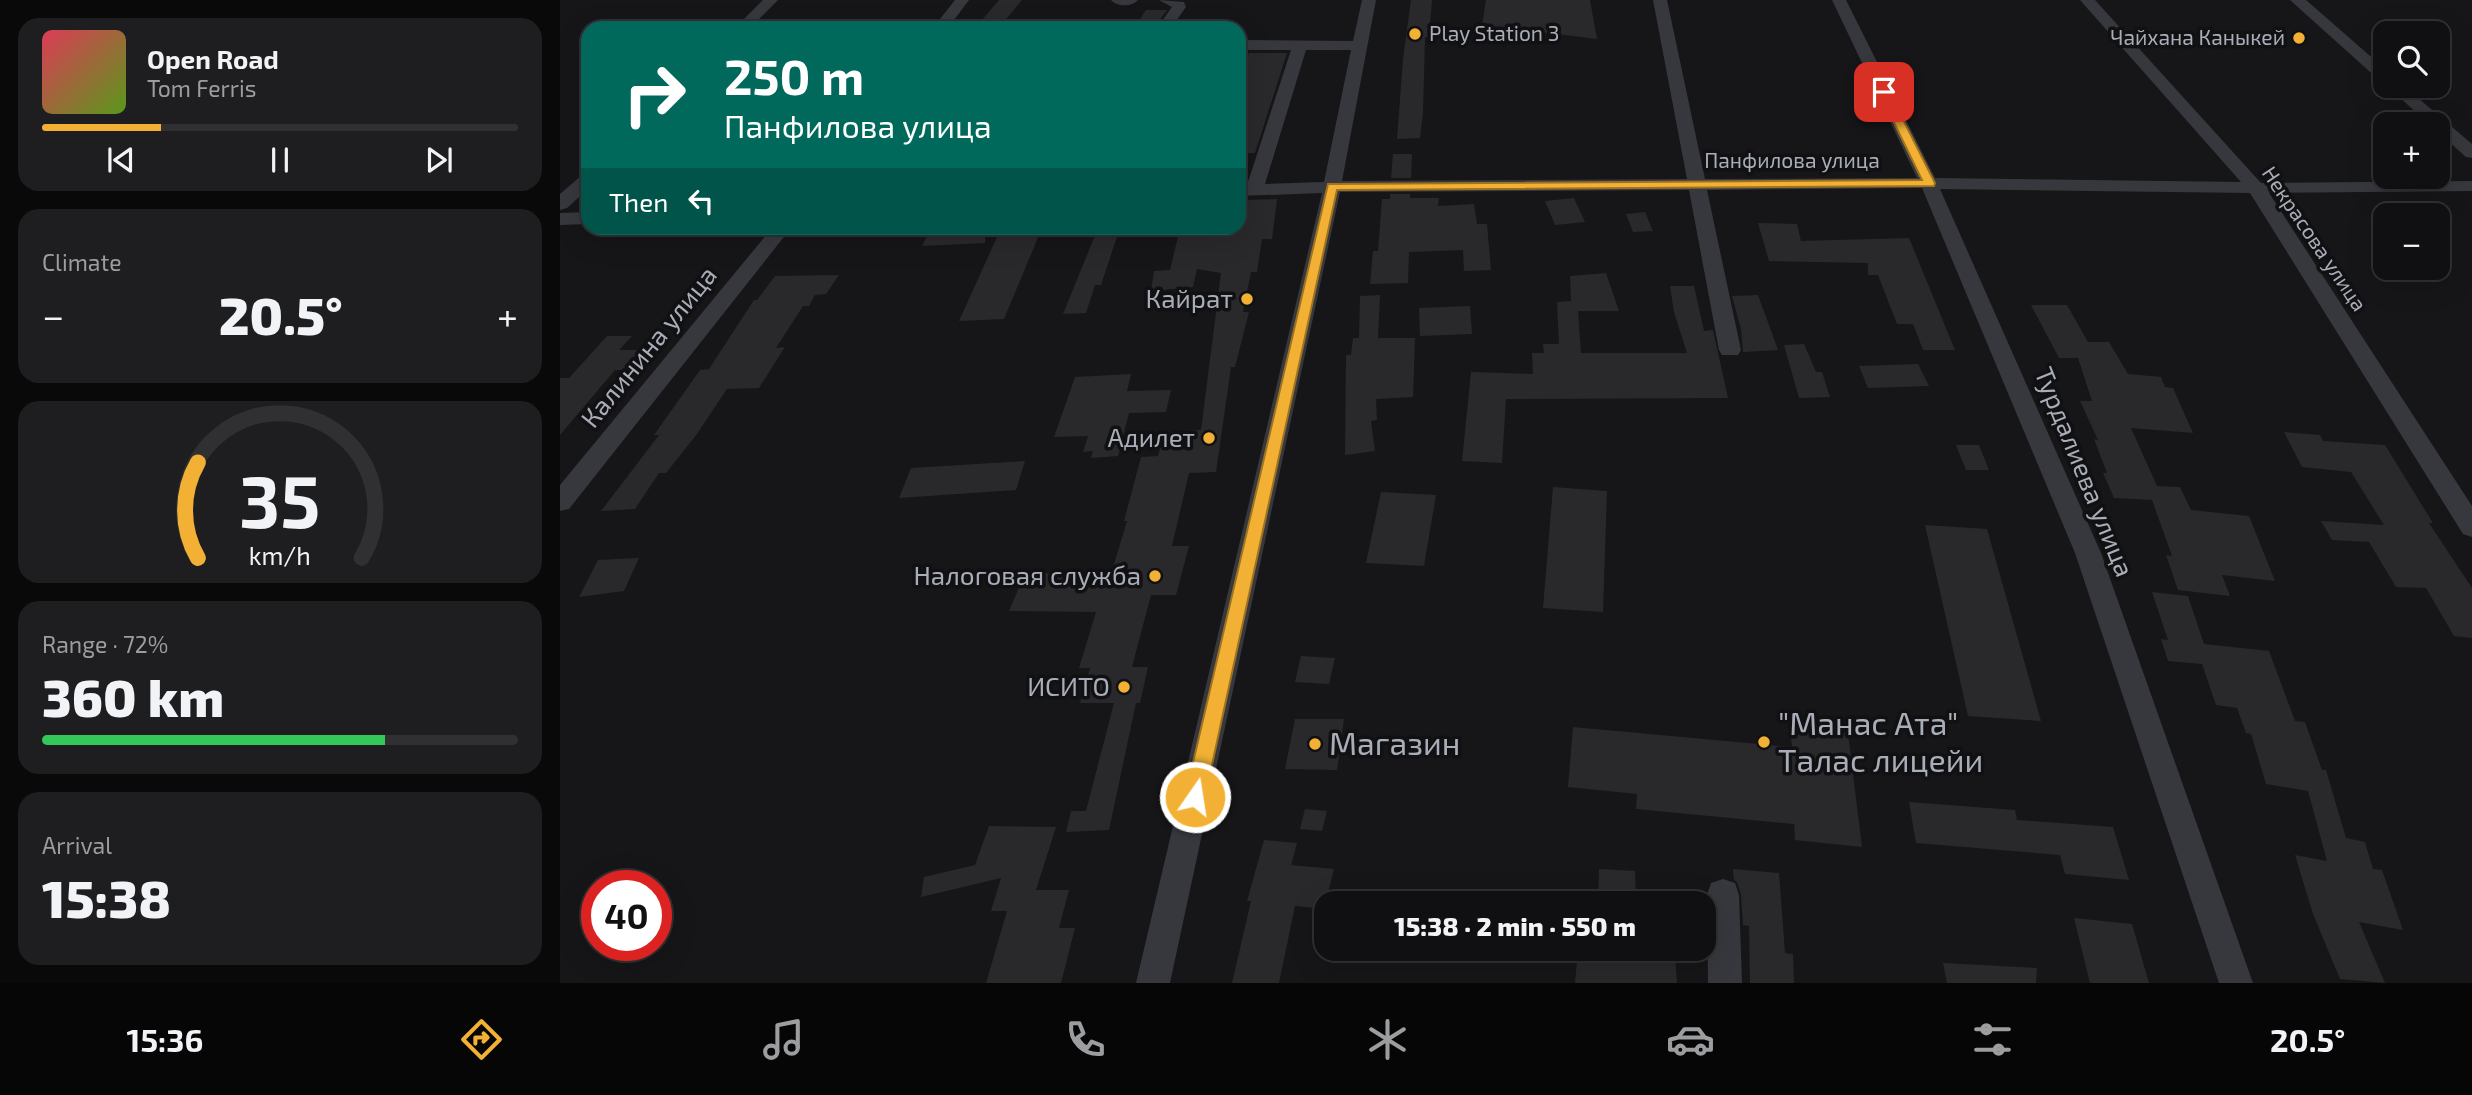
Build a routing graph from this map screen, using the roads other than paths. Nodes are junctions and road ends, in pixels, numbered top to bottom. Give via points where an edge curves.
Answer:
1 (771, 0) edge
2 (962, 0) edge
3 (1118, 0) edge
4 (1131, 0) edge
5 (1167, 0) edge
6 (1369, 0) edge
7 (1660, 0) edge
8 (1839, 0) edge
9 (2087, 0) edge
10 (2297, 0) edge
11 (749, 21) edge
12 (946, 21) edge
13 (1169, 21) edge
14 (1246, 45) edge
15 (1300, 45) junction
16 (1360, 46) junction
17 (2373, 66) edge
18 (2409, 98) edge
19 (2472, 153) edge
20 (1929, 183) junction
21 (581, 185) edge
22 (1697, 185) junction
23 (2472, 186) edge
24 (1332, 187) junction
25 (2256, 188) junction
26 (1246, 191) edge
27 (560, 204) edge
28 (581, 218) edge
29 (560, 219) edge
30 (776, 235) edge
31 (1730, 350) dead end
32 (560, 502) edge
33 (2472, 527) edge
34 (1723, 895) dead end
35 (1153, 983) edge
36 (1725, 983) edge
37 (2236, 983) edge

1 - 11 street
2 - 12 street
3 - 4 street
5 - 13 street via 1179,7
6 - 16 street
7 - 22 street
8 - 20 street, Турдалиева улица
9 - 25 street, Некрасова улица
10 - 17 street
14 - 15 street
15 - 16 street
15 - 26 street
16 - 24 street
18 - 19 street
20 - 22 street, Панфилова улица
20 - 25 street, Панфилова улица
20 - 37 street, Турдалиева улица via 2088,553
21 - 27 street
22 - 24 street, Панфилова улица
22 - 31 street
23 - 25 street, Панфилова улица
24 - 26 street, Панфилова улица
24 - 35 street
25 - 33 street, Некрасова улица
28 - 29 street
30 - 32 street, Калинина улица
34 - 36 street

